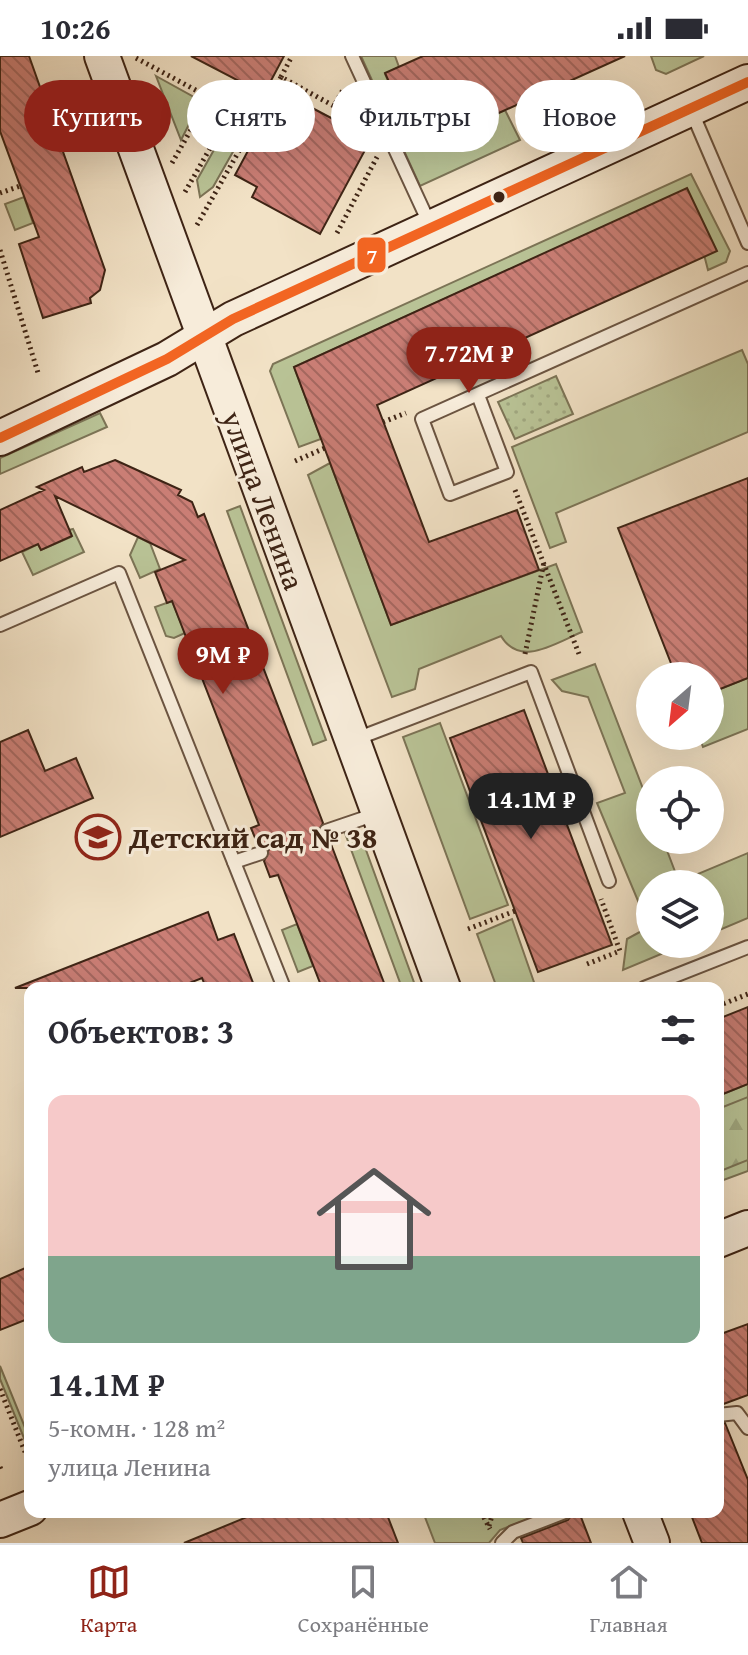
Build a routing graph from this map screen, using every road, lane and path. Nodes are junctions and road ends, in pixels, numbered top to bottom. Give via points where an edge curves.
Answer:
1 (102, 56) edge
2 (132, 56) edge
3 (292, 56) edge
4 (354, 62) edge
5 (281, 77) junction
6 (279, 80) edge
7 (748, 82) edge
8 (187, 86) edge
9 (331, 104) edge
10 (691, 109) junction
11 (187, 137) edge
12 (208, 152) edge
13 (238, 152) edge
14 (380, 152) edge
15 (172, 163) dead end
16 (20, 186) dead end
17 (0, 193) edge
18 (184, 193) dead end
19 (196, 225) dead end
20 (431, 227) junction
21 (337, 233) dead end
22 (748, 243) edge
23 (0, 250) edge
24 (748, 273) edge
25 (204, 336) junction
26 (39, 376) dead end
27 (478, 395) junction
28 (406, 413) dead end
29 (383, 422) dead end
30 (0, 438) edge
31 (325, 448) dead end
32 (295, 461) dead end
33 (517, 489) dead end
34 (544, 561) junction
35 (0, 625) edge
36 (579, 654) dead end
37 (521, 676) junction
38 (353, 740) junction
39 (379, 813) junction
40 (326, 831) dead end
41 (261, 853) dead end
42 (234, 862) junction
43 (609, 881) joint
44 (515, 911) dead end
45 (468, 929) dead end
46 (748, 947) edge
47 (587, 964) dead end
48 (282, 982) edge
49 (441, 982) edge
50 (659, 982) edge
51 (748, 994) edge
52 (724, 1004) edge
53 (748, 1228) edge
54 (724, 1238) edge
55 (0, 1389) edge
56 (724, 1414) edge
57 (748, 1428) edge
58 (24, 1449) edge
59 (24, 1510) edge
60 (491, 1518) edge
61 (549, 1518) edge
62 (642, 1518) edge
63 (0, 1520) edge
64 (488, 1527) dead end
65 (502, 1543) edge
66 (652, 1543) edge

1 - 25 street, улица Ленина
2 - 8 path
3 - 5 path
4 - 20 lane
5 - 6 path
5 - 9 path
7 - 10 street
10 - 20 street
10 - 22 lane
11 - 15 path
12 - 18 path
13 - 19 path
14 - 21 path
16 - 17 path
20 - 25 street
23 - 26 path
24 - 27 lane
25 - 30 street via 167,359
25 - 38 street, улица Ленина
27 - 27 lane via 507,472 450,494 422,419
28 - 29 path
31 - 32 path
33 - 34 path
34 - 36 path
34 - 37 path
35 - 42 lane via 119,573
37 - 38 lane
37 - 43 lane via 531,672
38 - 39 street, улица Ленина
39 - 40 lane
39 - 49 street, улица Ленина
41 - 42 lane
42 - 48 lane
43 - 47 path via 600,898 620,951
44 - 45 path
46 - 50 lane
51 - 52 path
53 - 54 street
55 - 58 path
56 - 57 lane via 737,1413
59 - 63 street
60 - 64 path
61 - 65 lane via 513,1532
62 - 66 street

